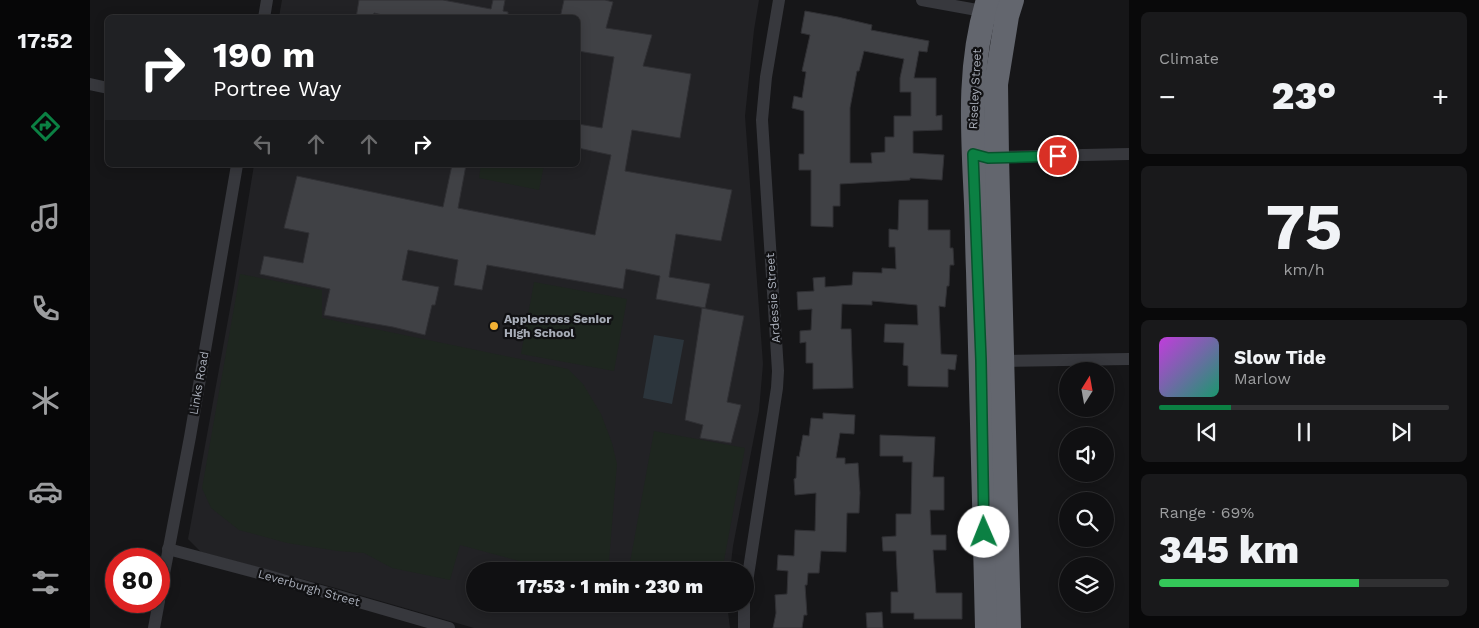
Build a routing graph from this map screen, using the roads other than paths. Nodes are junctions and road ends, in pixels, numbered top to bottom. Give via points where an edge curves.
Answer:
1 (268, 0) edge
2 (779, 0) edge
3 (922, 0) edge
4 (986, 6) edge
5 (1009, 8) edge
6 (265, 15) edge
7 (90, 84) edge
8 (105, 87) edge
9 (973, 154) junction
10 (1129, 154) edge
11 (996, 157) junction
12 (237, 167) edge
13 (1129, 359) edge
14 (992, 361) junction
15 (168, 548) edge
16 (170, 550) edge
17 (750, 562) edge
18 (744, 612) edge
19 (157, 613) edge
20 (154, 628) edge
21 (449, 628) edge
22 (744, 628) edge
23 (987, 628) edge
24 (1009, 628) edge

1 - 6 street
2 - 17 street, Ardessie Street via 762,120 778,371
3 - 4 street
4 - 5 street
4 - 9 highway, Riseley Street via 972,86
5 - 11 highway, Riseley Street via 996,84
7 - 8 street
9 - 11 street
9 - 14 highway, Riseley Street
10 - 11 street
11 - 14 highway, Riseley Street
12 - 15 street, Links Road
13 - 14 street
14 - 23 highway, Riseley Street
14 - 24 highway, Riseley Street
16 - 21 street, Leverburgh Street
18 - 22 street
19 - 20 street, Links Road

